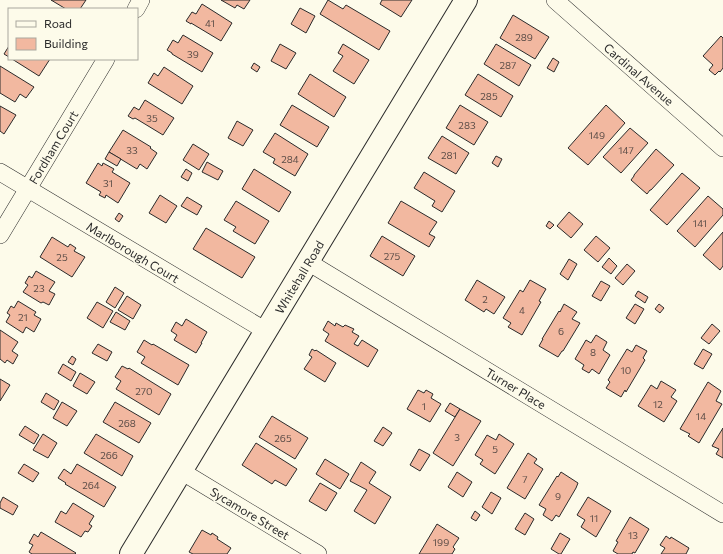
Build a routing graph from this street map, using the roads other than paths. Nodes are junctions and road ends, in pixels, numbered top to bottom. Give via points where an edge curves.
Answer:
1 (466, 0) edge
2 (555, 0) edge
3 (105, 60) edge
4 (723, 148) edge
5 (0, 172) edge
6 (28, 189) junction
7 (0, 235) edge
8 (308, 262) junction
9 (266, 331) junction
10 (181, 471) junction
11 (723, 514) edge
12 (131, 554) edge
13 (318, 554) edge

1 - 8 street, Whitehall Road
2 - 4 street, Cardinal Avenue
3 - 6 street, Fordham Court
5 - 6 street, Marlborough Court
6 - 7 street, Fordham Court
6 - 9 street, Marlborough Court
8 - 9 street, Whitehall Road
8 - 11 street, Turner Place
9 - 10 street, Whitehall Road
10 - 12 street, Whitehall Road
10 - 13 street, Sycamore Street

